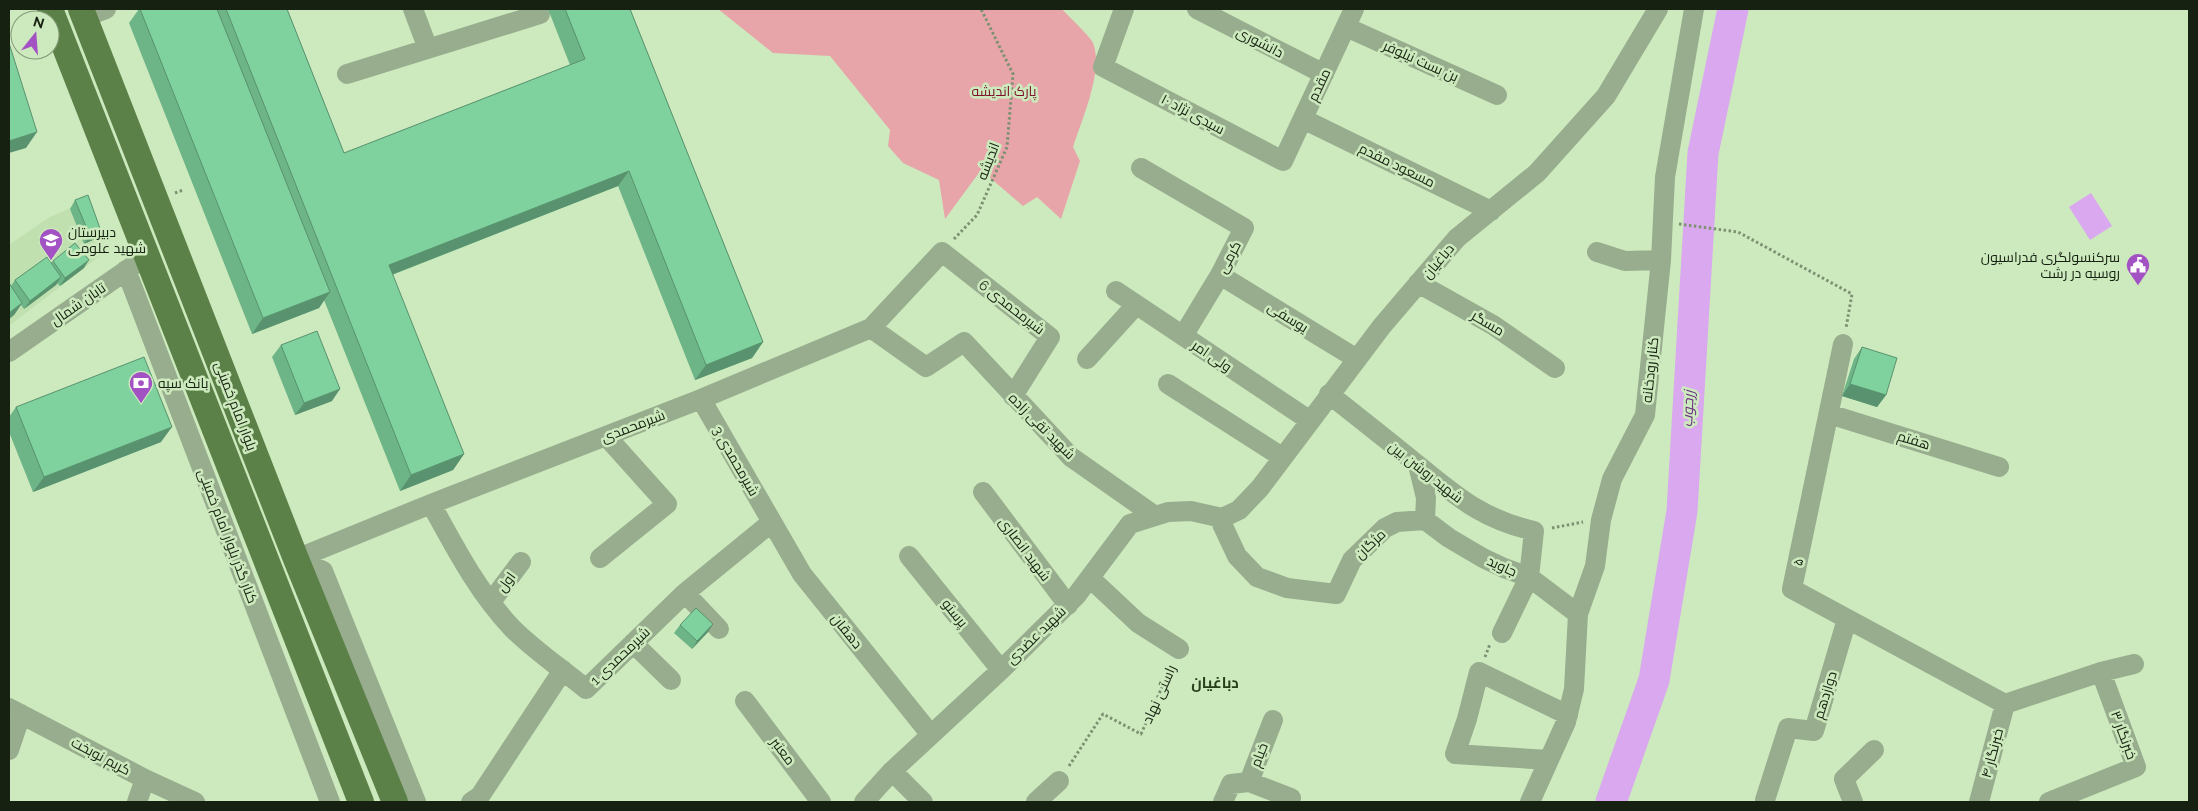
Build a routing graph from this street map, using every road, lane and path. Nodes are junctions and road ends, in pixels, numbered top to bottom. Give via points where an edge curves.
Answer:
1 (50, 9) edge
2 (413, 9) edge
3 (981, 9) edge
4 (1124, 9) edge
5 (1197, 9) edge
6 (1354, 9) edge
7 (1658, 9) edge
8 (1694, 9) edge
9 (90, 12) edge
10 (540, 14) dead end
11 (1346, 27) junction
12 (428, 49) junction
13 (347, 74) dead end
14 (1324, 74) junction
15 (1497, 96) dead end
16 (1303, 119) junction
17 (1283, 161) joint
18 (1141, 168) dead end
19 (1491, 211) junction
20 (1673, 224) dead end
21 (942, 252) junction
22 (1597, 252) dead end
23 (1661, 260) junction
24 (136, 263) junction
25 (1220, 275) junction
26 (1418, 283) junction
27 (1116, 291) dead end
28 (1136, 305) junction
29 (871, 328) junction
30 (1183, 336) junction
31 (1843, 344) joint
32 (9, 352) edge
33 (1087, 359) dead end
34 (1357, 359) junction
35 (1555, 368) dead end
36 (1168, 384) dead end
37 (1329, 394) junction
38 (1013, 396) junction
39 (701, 400) junction
40 (1829, 414) junction
41 (1309, 420) junction
42 (606, 436) junction
43 (1282, 457) junction
44 (1418, 465) junction
45 (1999, 467) dead end
46 (983, 492) dead end
47 (431, 504) junction
48 (1155, 516) junction
49 (1222, 518) junction
50 (1425, 520) junction
51 (1600, 520) junction
52 (772, 522) junction
53 (1534, 531) junction
54 (909, 556) dead end
55 (600, 558) dead end
56 (296, 559) junction
57 (520, 562) dead end
58 (1529, 577) junction
59 (1090, 578) junction
60 (685, 593) junction
61 (491, 602) junction
62 (1068, 605) junction
63 (1578, 614) junction
64 (1847, 619) junction
65 (719, 629) dead end
66 (1502, 633) joint
67 (633, 643) junction
68 (1179, 649) joint
69 (2134, 664) dead end
70 (563, 670) junction
71 (1001, 670) junction
72 (1479, 672) junction
73 (2101, 672) junction
74 (671, 680) dead end
75 (745, 701) dead end
76 (2005, 704) junction
77 (15, 711) edge
78 (1568, 715) junction
79 (1273, 720) dead end
80 (931, 735) junction
81 (9, 750) edge
82 (1874, 750) dead end
83 (1549, 760) junction
84 (892, 771) junction
85 (145, 779) junction
86 (1059, 781) joint
87 (1249, 782) junction
88 (1291, 798) dead end
89 (478, 800) edge
90 (1765, 800) dead end
91 (138, 802) edge
92 (195, 802) edge
93 (330, 802) edge
94 (361, 802) edge
95 (396, 802) edge
96 (416, 802) edge
97 (821, 802) edge
98 (864, 802) edge
99 (923, 802) edge
100 (1036, 802) edge
101 (1223, 802) edge
102 (1530, 802) edge
103 (1853, 802) edge
104 (1979, 802) edge
105 (2049, 802) edge

1 - 24 main road, بلوار امام خمینی
2 - 12 street
3 - 21 path, اندیشه via 1013,74 1007,147 978,215
4 - 17 street, سیدی نژاد ۱۰ via 1103,67
5 - 14 street, دانشوری
6 - 11 street, مقدم
7 - 19 street, دباغیان via 1606,96 1537,173
8 - 23 street, کنار رودخانه via 1665,177
9 - 56 main road, بلوار امام خمینی
10 - 12 street
11 - 14 street, مقدم
11 - 15 street, بن بست نیلوفر
12 - 13 street
14 - 16 street, مقدم
16 - 17 street, مقدم
16 - 19 street, مسعود مقدم
18 - 25 street, کرمی via 1244,228
19 - 26 street, دباغیان via 1457,238
20 - 31 path via 1738,232 1852,294
21 - 29 street, شیرمحمدی
21 - 38 street, شیرمحمدی 6 via 1050,337
22 - 23 street via 1625,261
23 - 51 street, کنار رودخانه via 1645,415 1612,479
24 - 32 street, تابان شمال
24 - 93 street, کنار گذر بلوار امام خمینی
24 - 94 main road, بلوار امام خمینی
25 - 30 street, کرمی
25 - 34 street, یوسفی
26 - 34 street, دباغیان
26 - 35 street, مسگر via 1493,325
27 - 28 street, ولی امر
28 - 30 street, ولی امر
28 - 33 street
29 - 38 street, شهید تقی زاده via 926,367 964,342
29 - 39 street, شیرمحمدی
30 - 41 street, ولی امر
31 - 40 street, ۵
34 - 37 street, دباغیان
36 - 43 street
37 - 41 street, دباغیان
37 - 44 street, شهید روشن بین
38 - 48 street, شهید تقی زاده via 1071,457
39 - 42 street, شیرمحمدی
39 - 52 street, شیرمحمدی 3
40 - 45 street, هفتم
40 - 64 street, ۵ via 1792,589
41 - 43 street, دباغیان
42 - 47 street, شیرمحمدی
42 - 55 street via 667,504
43 - 49 street, دباغیان via 1239,510
44 - 50 street via 1426,498
44 - 53 street, شهید روشن بین via 1473,509
46 - 62 street, شهید انصاری
47 - 56 street, شیرمحمدی
47 - 61 street, شیرمحمدی 1 via 473,580
48 - 49 street, شهید عضدی via 1191,511
48 - 59 street, شهید عضدی via 1130,524
49 - 50 street, مژگان via 1238,556 1257,577 1287,588 1336,594 1352,560 1385,528 1397,522
50 - 58 street, جاوید via 1483,558
51 - 53 path
51 - 63 street, کنار رودخانه via 1595,566
52 - 60 street, شیرمحمدی 1
52 - 80 street, دهقان via 802,574
53 - 58 street
54 - 71 street, پرستو
56 - 95 main road, بلوار امام خمینی
56 - 96 street via 323,571
57 - 61 street, اول
58 - 63 street, جاوید
58 - 66 street
59 - 62 street, شهید عضدی
59 - 68 street, راستی نهاد via 1138,623
60 - 65 street
60 - 67 street, شیرمحمدی 1
61 - 70 street, شیرمحمدی 1 via 513,629
62 - 71 street, شهید عضدی
63 - 78 street, کنار رودخانه via 1574,689
64 - 76 street, ۵
64 - 90 street, دوازدهم via 1814,731 1788,728
66 - 72 path via 1492,638
67 - 70 street, شیرمحمدی 1 via 586,689
67 - 74 street
68 - 86 path, راستی نهاد via 1141,734 1103,714
69 - 73 street
70 - 89 street
71 - 80 street, شهید عضدی
72 - 78 street
72 - 83 street via 1455,754
73 - 76 street
73 - 105 street, خبرنگار ۳ via 2136,767
75 - 97 street, معتبر
76 - 104 street, خبرنگار ۴
77 - 81 street
77 - 85 street, کریم نوبخت
78 - 83 street, کنار رودخانه
79 - 87 street, خیام
80 - 84 street, شهید عضدی
82 - 103 street via 1844,779
83 - 102 street, کنار رودخانه
84 - 98 street, شهید عضدی
84 - 99 street
85 - 91 street
85 - 92 street, کریم نوبخت
86 - 100 street
87 - 88 street
87 - 101 street, خیام via 1232,784

